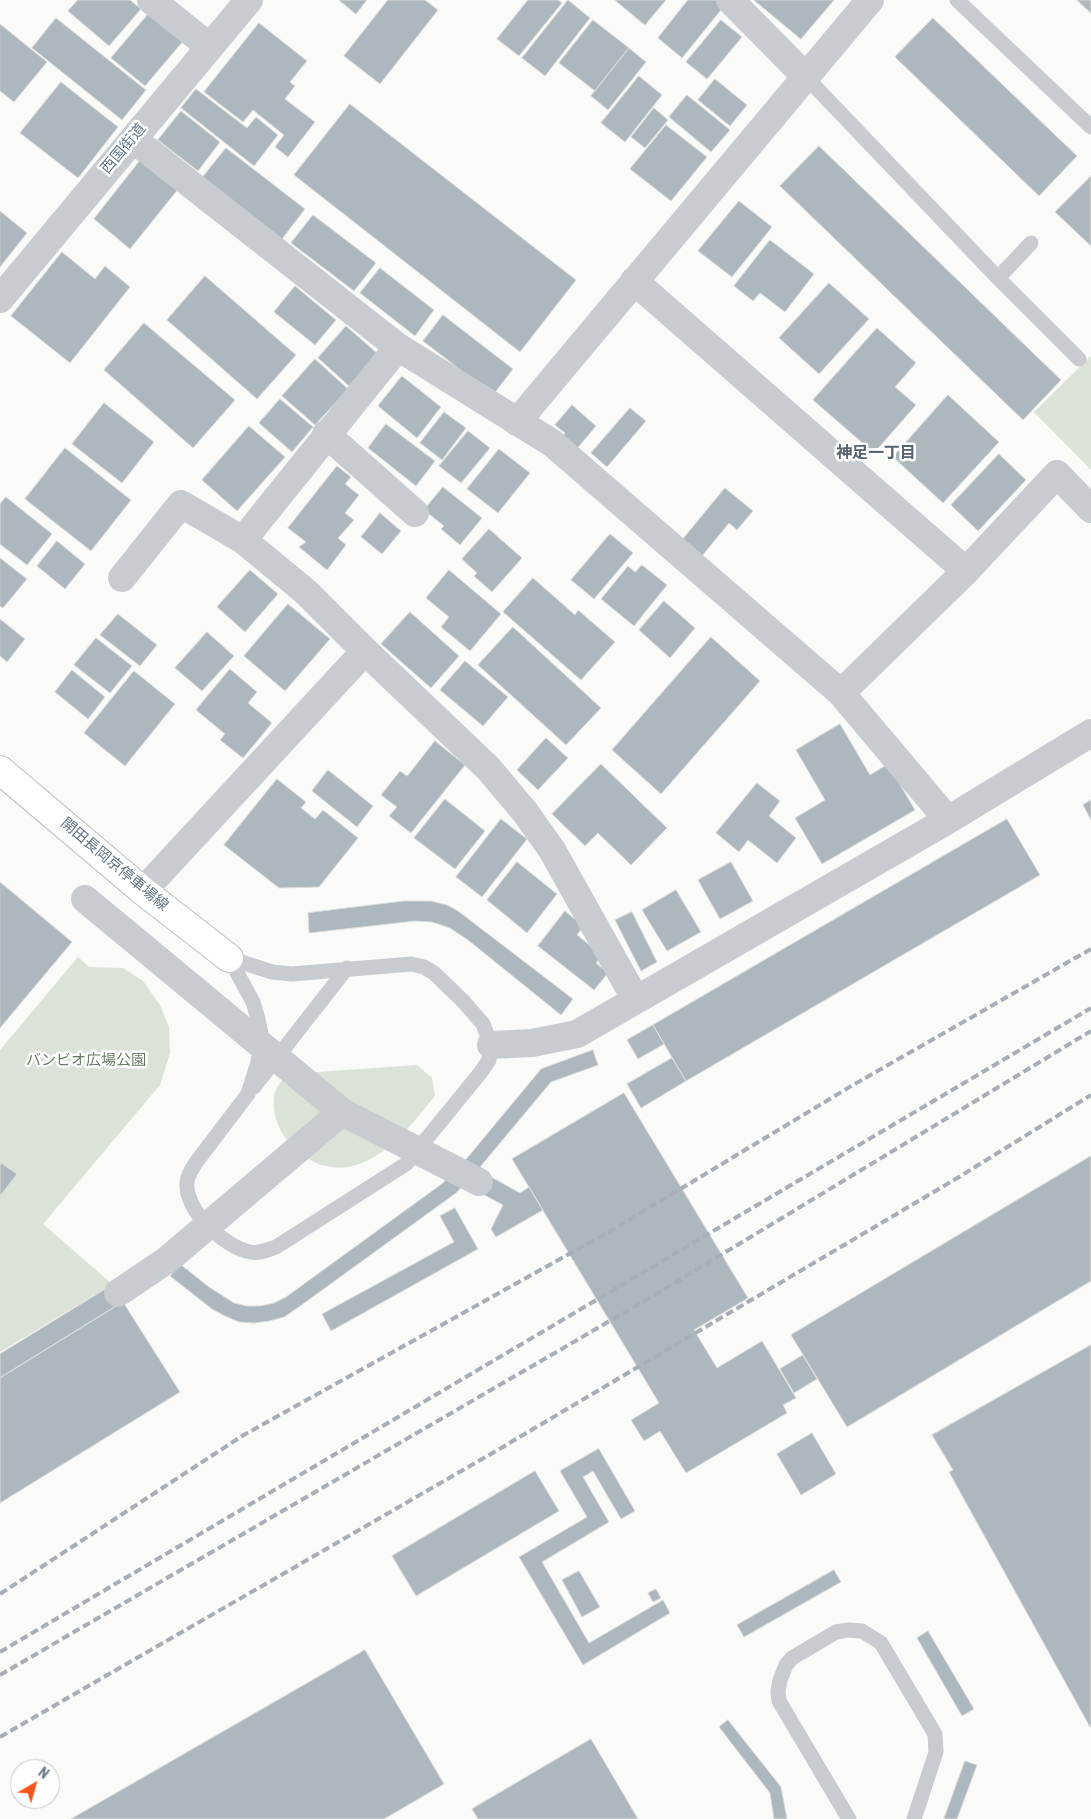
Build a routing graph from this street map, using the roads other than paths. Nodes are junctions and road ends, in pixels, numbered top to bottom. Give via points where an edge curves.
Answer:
1 (151, 0) edge
2 (249, 0) edge
3 (730, 0) edge
4 (870, 0) edge
5 (957, 0) edge
6 (210, 47) junction
7 (806, 76) junction
8 (1091, 127) edge
9 (133, 139) junction
10 (1031, 243) dead end
11 (998, 278) junction
12 (634, 281) junction
13 (0, 298) edge
14 (398, 347) junction
15 (1079, 359) dead end
16 (517, 422) junction
17 (326, 434) junction
18 (1091, 508) edge
19 (415, 512) dead end
20 (243, 540) junction
21 (966, 571) junction
22 (122, 578) dead end
23 (364, 651) junction
24 (841, 693) junction
25 (1091, 734) edge
26 (0, 770) edge
27 (948, 820) junction
28 (143, 891) junction
29 (85, 899) dead end
30 (229, 958) junction
31 (347, 968) junction
32 (636, 1000) junction
33 (491, 1045) junction
34 (248, 1094) junction
35 (342, 1112) junction
36 (479, 1182) dead end
37 (118, 1294) dead end
38 (849, 1819) edge
39 (914, 1819) edge

1 - 6 street
2 - 6 street, 西国街道
3 - 7 street
4 - 7 street
5 - 8 lane
6 - 9 street, 西国街道
7 - 11 lane
7 - 12 street
9 - 13 street, 西国街道
9 - 14 street
10 - 11 lane
11 - 15 lane
12 - 16 street
12 - 21 street
14 - 16 street
14 - 17 street
16 - 24 street via 552,443
17 - 19 street
17 - 20 street
18 - 21 street via 1057,474
20 - 22 street via 181,504
20 - 23 street via 306,592
21 - 24 street
23 - 28 street
23 - 32 street via 488,768 525,812 552,850
24 - 27 street
25 - 27 street
26 - 28 main road, 開田長岡京停車場線
27 - 32 street
28 - 30 main road, 開田長岡京停車場線
29 - 35 street, bridge
30 - 31 lane via 272,972 292,974
30 - 34 lane via 252,1002 262,1039
31 - 33 lane via 411,964 434,973 484,1024
31 - 34 lane
32 - 33 street via 577,1034 532,1043
33 - 34 lane via 489,1060 481,1072 406,1164 276,1247 263,1252 240,1248 213,1231 196,1211 187,1182 196,1161
35 - 36 street, bridge
35 - 37 street, bridge via 167,1260
38 - 39 lane via 779,1701 778,1691 782,1672 792,1658 836,1632 848,1630 862,1631 880,1643 935,1734 936,1752

